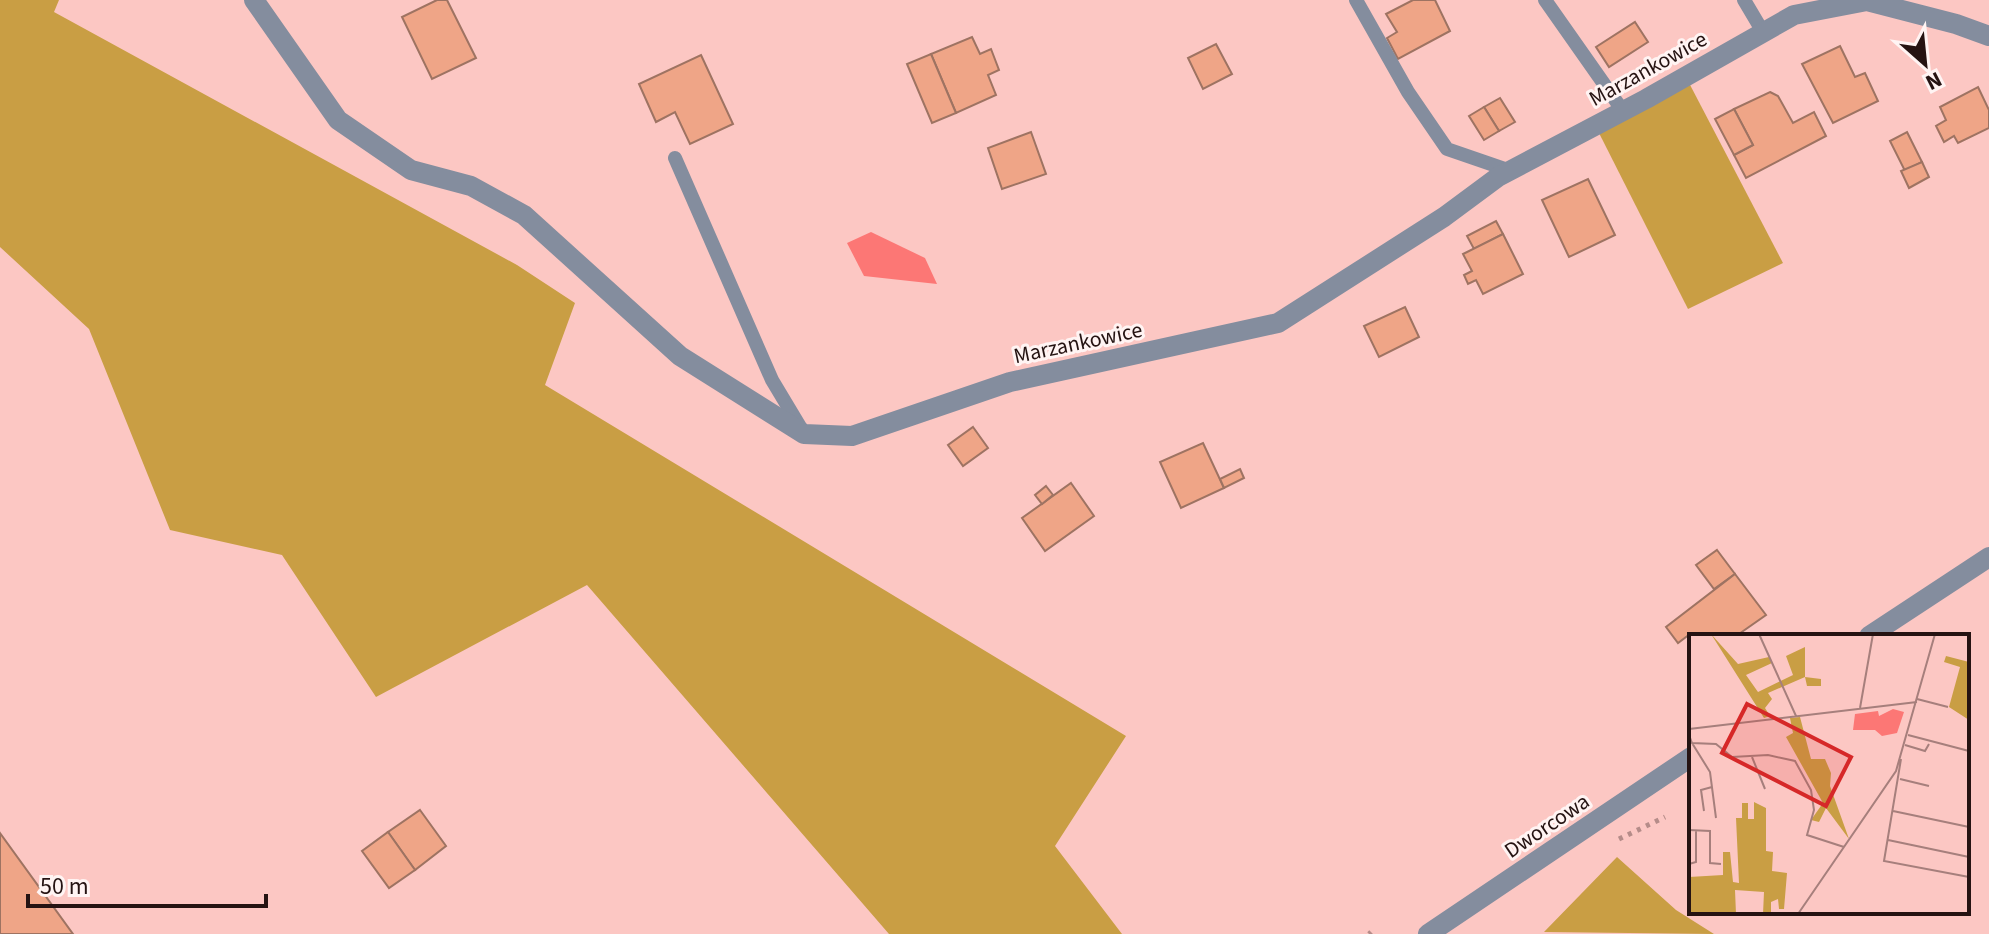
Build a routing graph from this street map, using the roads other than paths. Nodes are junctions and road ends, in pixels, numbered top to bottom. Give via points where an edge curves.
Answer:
1 (254, 0) edge
2 (1356, 0) edge
3 (1545, 0) edge
4 (1744, 0) edge
5 (1763, 32) junction
6 (1989, 36) edge
7 (1623, 111) junction
8 (675, 158) dead end
9 (1511, 171) junction
10 (804, 434) junction
11 (1989, 557) edge
12 (1872, 634) edge
13 (1689, 758) edge
14 (1428, 934) edge

1 - 10 street, Marzankowice via 338,120 411,170 471,186 524,215 680,356
2 - 9 lane via 1447,149
3 - 7 lane
4 - 5 lane
5 - 6 street, Marzankowice via 1794,15 1867,1
5 - 7 street, Marzankowice
7 - 9 street, Marzankowice
8 - 10 lane via 772,380
9 - 10 street, Marzankowice via 1278,323 1010,382 852,436
11 - 12 street
13 - 14 street, Dworcowa

